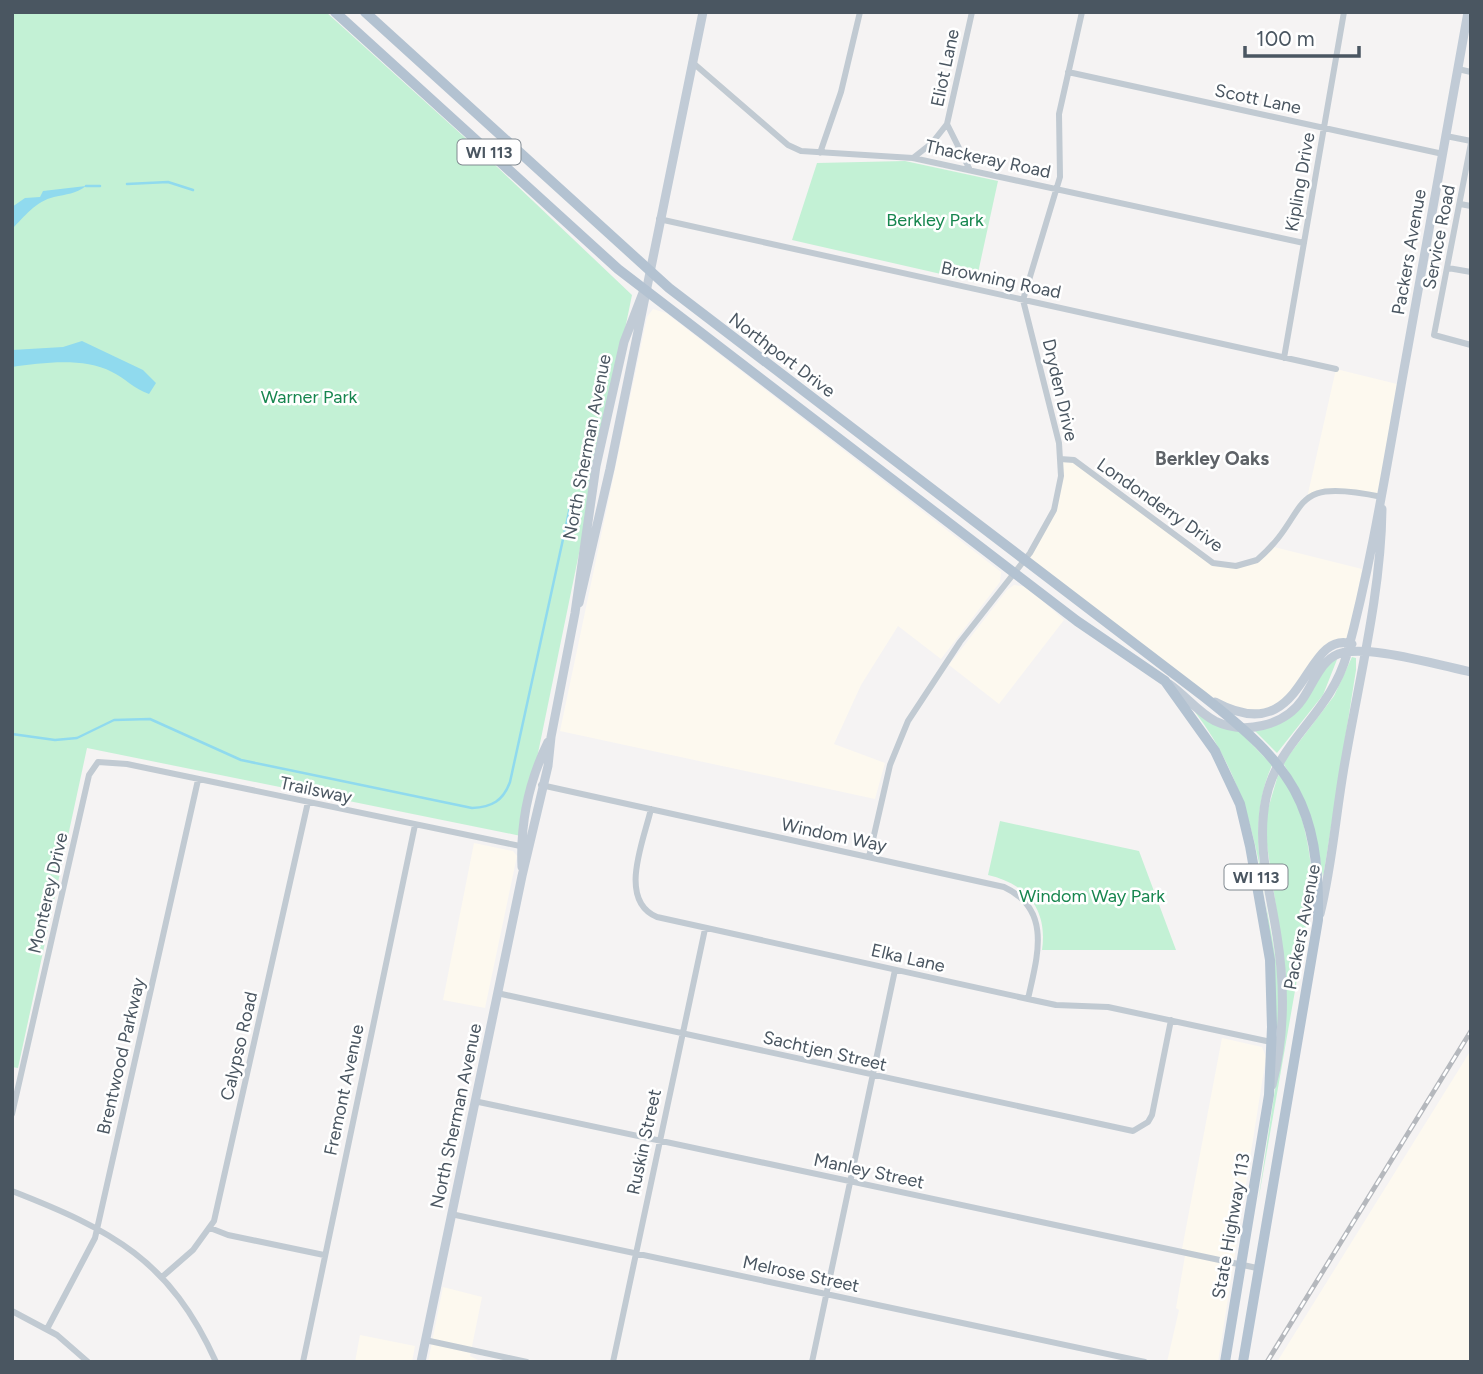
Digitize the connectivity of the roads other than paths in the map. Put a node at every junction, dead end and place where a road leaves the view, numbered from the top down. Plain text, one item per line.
1 (335, 12) edge
2 (365, 12) edge
3 (703, 12) edge
4 (860, 12) edge
5 (972, 12) edge
6 (1082, 12) edge
7 (1468, 12) edge
8 (1343, 13) edge
9 (692, 62) junction
10 (1458, 69) junction
11 (1068, 72) junction
12 (1471, 72) edge
13 (947, 124) junction
14 (1324, 128) junction
15 (1446, 136) junction
16 (1471, 142) edge
17 (820, 153) junction
18 (1443, 154) junction
19 (913, 158) junction
20 (969, 168) junction
21 (1058, 188) junction
22 (1460, 204) junction
23 (1471, 206) edge
24 (659, 219) junction
25 (1304, 243) junction
26 (1447, 268) junction
27 (648, 270) junction
28 (1471, 272) edge
29 (644, 290) junction
30 (1023, 300) junction
31 (1471, 345) edge
32 (1284, 358) junction
33 (1336, 369) dead end
34 (822, 425) junction
35 (856, 430) junction
36 (1060, 458) junction
37 (1382, 497) junction
38 (1025, 559) junction
39 (1014, 572) junction
40 (575, 613) junction
41 (1348, 647) junction
42 (1366, 652) junction
43 (1471, 672) edge
44 (1165, 681) junction
45 (1203, 696) junction
46 (1243, 727) junction
47 (551, 737) junction
48 (97, 762) joint
49 (1278, 763) junction
50 (198, 780) junction
51 (532, 783) junction
52 (544, 785) junction
53 (308, 802) junction
54 (651, 809) junction
55 (415, 825) junction
56 (525, 847) junction
57 (869, 857) junction
58 (1318, 920) junction
59 (705, 929) junction
60 (894, 970) junction
61 (497, 993) junction
62 (1028, 999) junction
63 (1171, 1020) junction
64 (681, 1034) junction
65 (1271, 1042) junction
66 (871, 1076) junction
67 (1269, 1095) junction
68 (474, 1101) junction
69 (12, 1114) edge
70 (659, 1140) junction
71 (849, 1181) junction
72 (12, 1191) edge
73 (451, 1214) junction
74 (210, 1228) junction
75 (97, 1229) junction
76 (635, 1253) junction
77 (324, 1255) junction
78 (1240, 1264) junction
79 (1257, 1268) junction
80 (162, 1276) junction
81 (826, 1294) junction
82 (12, 1311) edge
83 (47, 1329) junction
84 (425, 1340) junction
85 (1116, 1359) edge
86 (88, 1362) edge
87 (216, 1362) edge
88 (303, 1362) edge
89 (421, 1362) edge
90 (527, 1362) edge
91 (613, 1362) edge
92 (812, 1362) edge
93 (1145, 1362) edge
94 (1225, 1362) edge
95 (1243, 1362) edge

1 - 29 main road, Northport Drive / WI 113
2 - 27 main road, Northport Drive / WI 113
3 - 9 street, North Sherman Avenue
4 - 17 street
5 - 13 street, Eliot Lane
6 - 11 street
7 - 10 street, Packers Avenue
8 - 14 street, Kipling Drive
9 - 17 street, Thackeray Road
9 - 24 street, North Sherman Avenue
10 - 12 street
10 - 15 street, Packers Avenue
11 - 14 street, Scott Lane
11 - 21 street
13 - 19 street, Eliot Lane
13 - 20 street
14 - 18 street, Scott Lane
14 - 25 street, Kipling Drive
15 - 16 street
15 - 18 street, Packers Avenue
16 - 22 street, Service Road
17 - 19 street, Thackeray Road
18 - 37 street, Packers Avenue
19 - 20 street, Thackeray Road
20 - 21 street, Thackeray Road
21 - 25 street, Thackeray Road
21 - 30 street
22 - 23 street
22 - 26 street, Service Road
24 - 27 street, North Sherman Avenue
24 - 30 street, Browning Road
25 - 32 street, Kipling Drive
26 - 28 street
26 - 31 street, Service Road
27 - 29 street, North Sherman Avenue
27 - 35 main road, Northport Drive / WI 113
29 - 34 main road, Northport Drive / WI 113
29 - 40 street, North Sherman Avenue
29 - 40 street, North Sherman Avenue
30 - 32 street, Browning Road
30 - 36 street, Dryden Drive
32 - 33 street, Browning Road
34 - 35 main road
34 - 39 main road, Northport Drive / WI 113
35 - 38 main road, Northport Drive / WI 113
36 - 37 street, Londonderry Drive
36 - 38 street, Dryden Drive
37 - 41 street, Packers Avenue
37 - 42 street, Packers Avenue
38 - 39 street, Dryden Drive
38 - 45 main road, Northport Drive / WI 113
39 - 44 main road, Northport Drive / WI 113
39 - 57 street, Dryden Drive
40 - 47 street, North Sherman Avenue
41 - 42 street
41 - 45 street
41 - 46 street
41 - 49 street, Packers Avenue
42 - 43 street
42 - 58 street, Packers Avenue
44 - 46 street
44 - 65 main road, WI 113
45 - 46 main road, WI 113
46 - 49 main road, WI 113
47 - 51 street, North Sherman Avenue
47 - 52 street, North Sherman Avenue
48 - 50 street, Trailsway
48 - 69 street, Monterey Drive
49 - 58 main road, WI 113
49 - 67 street, Packers Avenue
50 - 53 street, Trailsway
50 - 75 street, Brentwood Parkway
51 - 52 street, Windom Way
51 - 56 street, North Sherman Avenue
52 - 54 street, Windom Way
52 - 56 street, North Sherman Avenue
53 - 55 street, Trailsway
53 - 74 street, Calypso Road
54 - 57 street, Windom Way
54 - 59 street, Elka Lane
55 - 56 street, Trailsway
55 - 77 street, Fremont Avenue
56 - 61 street, North Sherman Avenue
57 - 62 street, Windom Way
58 - 79 main road, Packers Avenue / WI 113
59 - 60 street, Elka Lane
59 - 64 street, Ruskin Street
60 - 62 street, Elka Lane
60 - 66 street
61 - 64 street, Sachtjen Street
61 - 68 street, North Sherman Avenue
62 - 63 street, Elka Lane
63 - 65 street, Elka Lane
63 - 66 street, Sachtjen Street
64 - 66 street, Sachtjen Street
64 - 70 street, Ruskin Street
65 - 67 main road, WI 113
66 - 71 street
67 - 78 main road, State Highway 113 / WI 113
68 - 70 street, Manley Street
68 - 73 street, North Sherman Avenue
70 - 71 street, Manley Street
70 - 76 street, Ruskin Street
71 - 78 street, Manley Street
71 - 81 street
72 - 75 street
73 - 76 street, Melrose Street
73 - 84 street, North Sherman Avenue
74 - 77 street
74 - 80 street, Calypso Road
75 - 80 street
75 - 83 street, Brentwood Parkway
76 - 81 street, Melrose Street
76 - 91 street, Ruskin Street
77 - 88 street, Fremont Avenue
78 - 79 street, Manley Street
78 - 94 main road, State Highway 113 / WI 113
79 - 95 main road, Packers Avenue / WI 113
80 - 87 street
81 - 85 street, Melrose Street
81 - 92 street
82 - 83 street
83 - 86 street
84 - 89 street, North Sherman Avenue
84 - 90 street
85 - 93 street, Melrose Street

